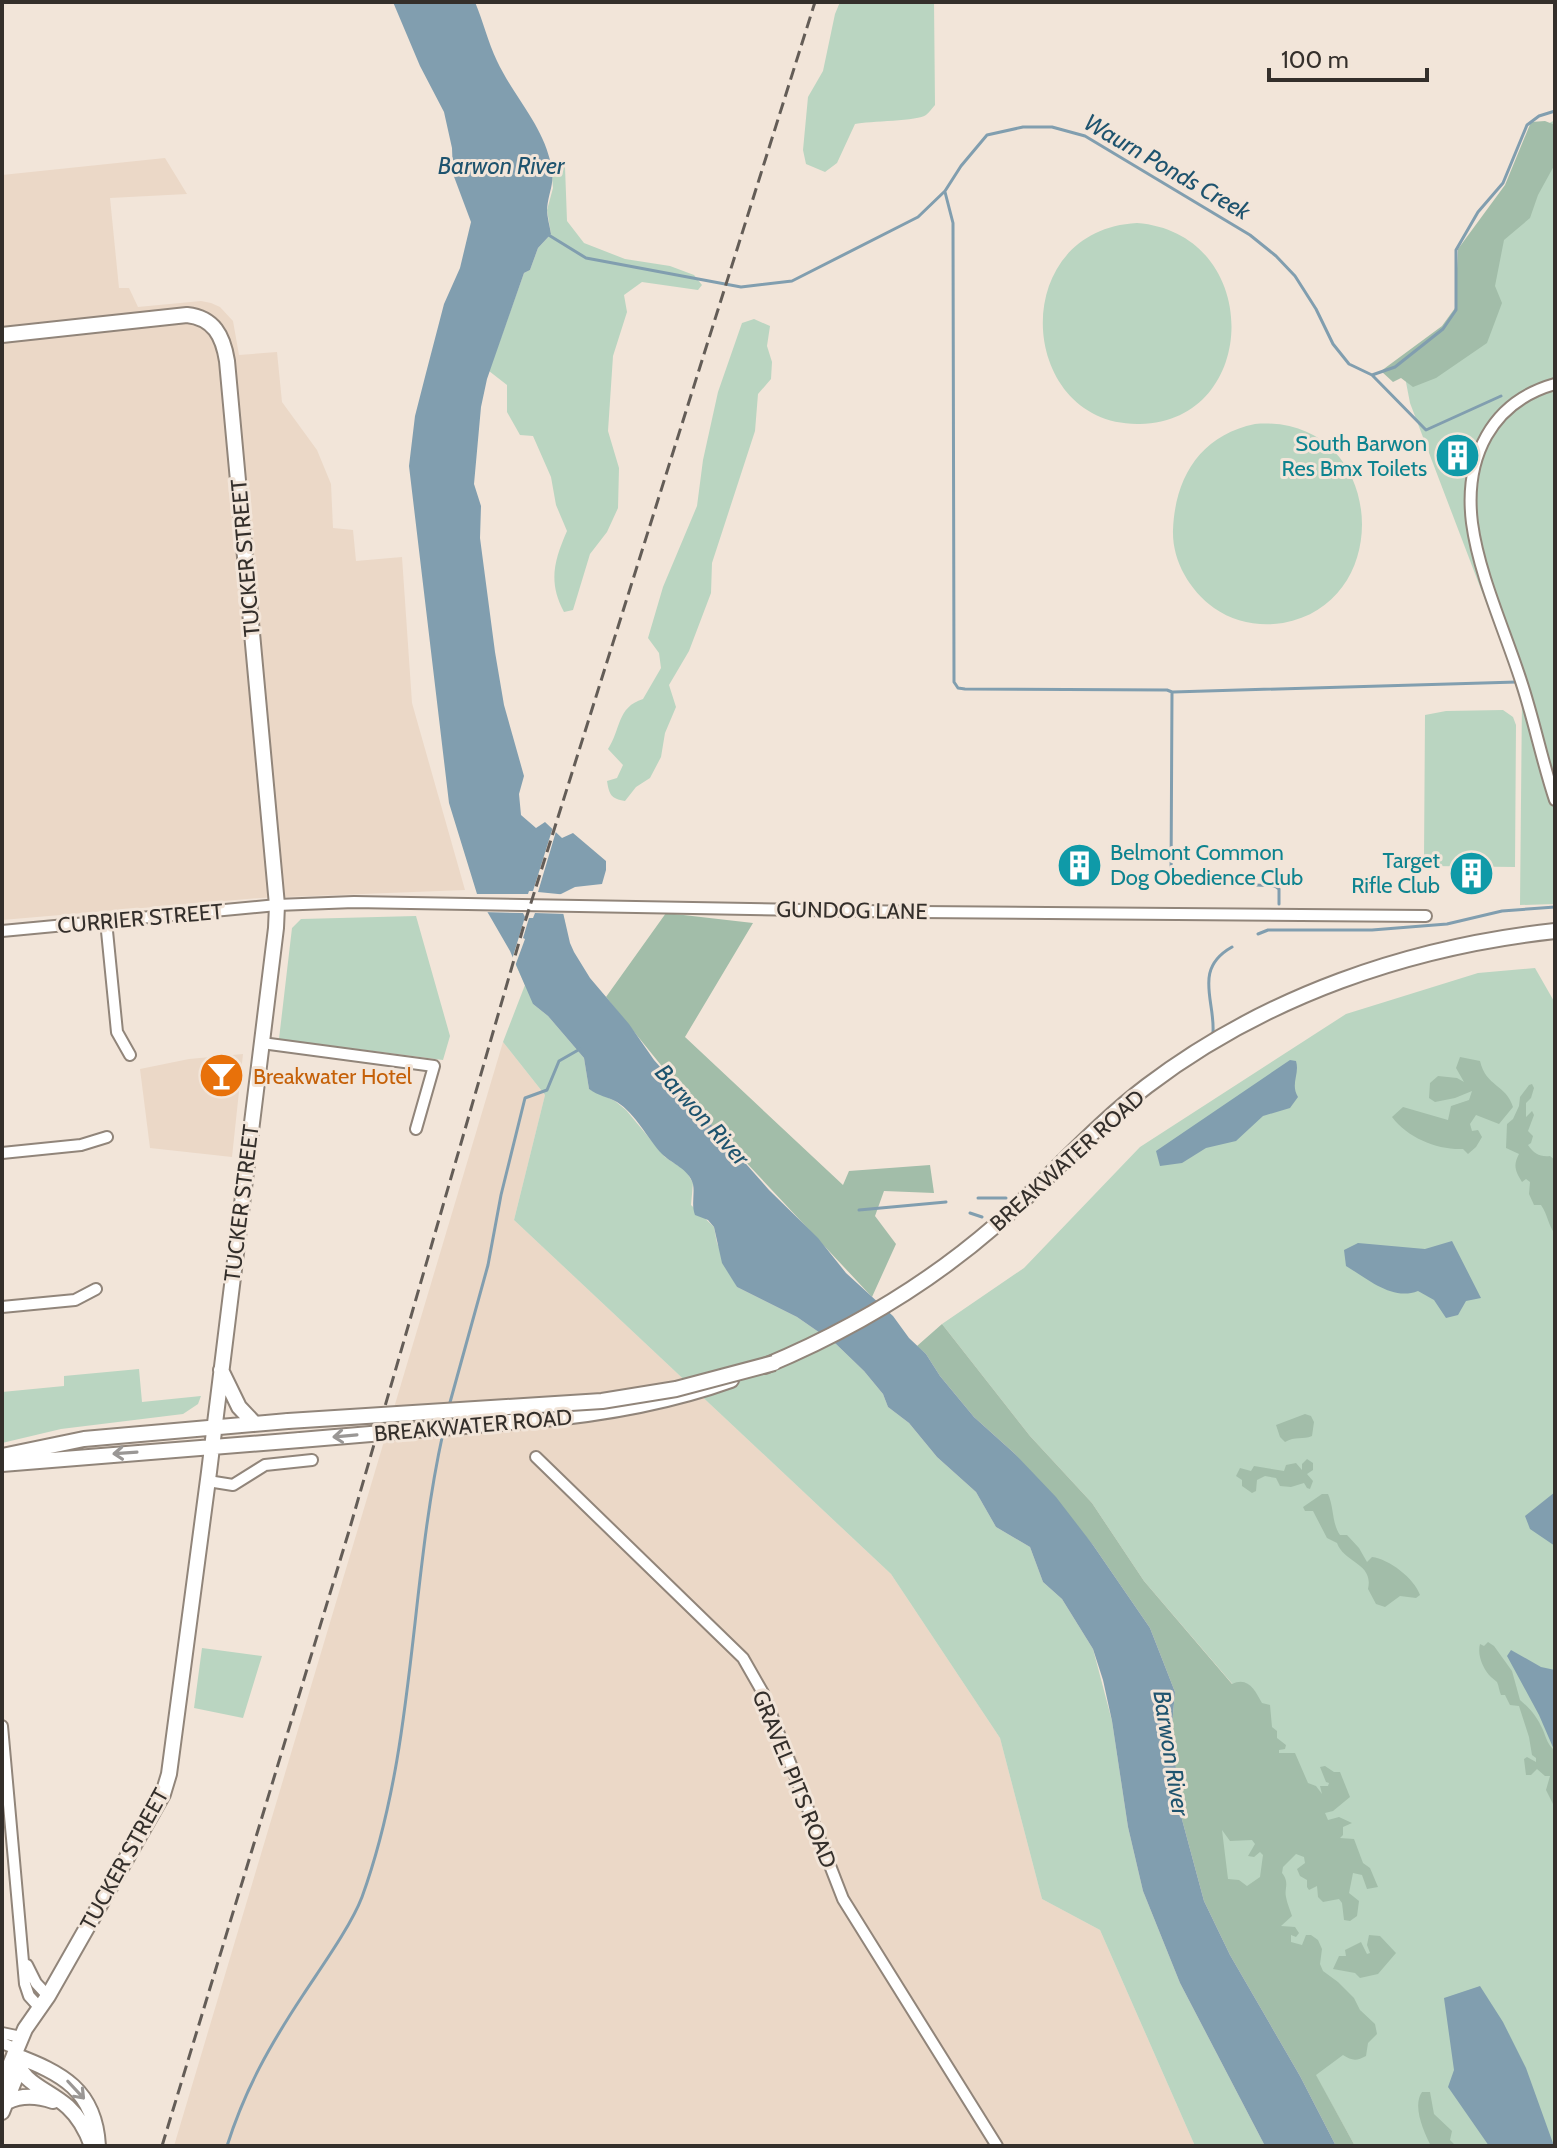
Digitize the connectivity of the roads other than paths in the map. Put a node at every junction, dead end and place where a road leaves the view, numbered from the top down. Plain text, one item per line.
1 (2, 335) edge
2 (1555, 384) edge
3 (1555, 800) edge
4 (277, 905) junction
5 (1426, 916) dead end
6 (106, 921) junction
7 (2, 931) edge
8 (1555, 931) edge
9 (262, 1043) junction
10 (130, 1055) dead end
11 (416, 1129) dead end
12 (107, 1137) dead end
13 (2, 1153) edge
14 (96, 1289) dead end
15 (2, 1307) edge
16 (774, 1363) junction
17 (221, 1370) junction
18 (255, 1424) junction
19 (214, 1428) junction
20 (212, 1447) junction
21 (2, 1456) edge
22 (536, 1457) dead end
23 (312, 1460) dead end
24 (2, 1464) edge
25 (208, 1481) junction
26 (2, 1726) edge
27 (44, 2003) junction
28 (2, 2033) edge
29 (2, 2043) edge
30 (20, 2053) junction
31 (2, 2084) edge
32 (4, 2107) edge
33 (71, 2110) junction
34 (92, 2146) edge
35 (98, 2146) edge
36 (997, 2146) edge

1 - 4 main road, TUCKER STREET
2 - 3 street
4 - 5 street, GUNDOG LANE
4 - 6 street, CURRIER STREET
4 - 9 main road, TUCKER STREET
6 - 7 street, CURRIER STREET
6 - 10 street
8 - 16 main road, BREAKWATER ROAD
9 - 11 street
9 - 17 main road, TUCKER STREET
12 - 13 street
14 - 15 street
16 - 18 main road, BREAKWATER ROAD, bridge
16 -> 20 main road, BREAKWATER ROAD, bridge
17 - 18 main road
17 - 19 main road, TUCKER STREET
18 - 19 main road, BREAKWATER ROAD
19 - 20 main road, TUCKER STREET
19 - 21 main road, BREAKWATER ROAD
20 -> 24 main road, BREAKWATER ROAD
20 - 25 main road, TUCKER STREET
22 - 36 street, GRAVEL PITS ROAD
23 - 25 street
25 - 27 main road, TUCKER STREET
26 - 27 street
27 - 30 main road, TUCKER STREET
28 - 30 street
29 - 30 street
30 - 31 main road
30 - 32 main road, TUCKER STREET
30 - 33 main road
30 -> 35 main road
32 - 33 main road
33 - 34 main road

